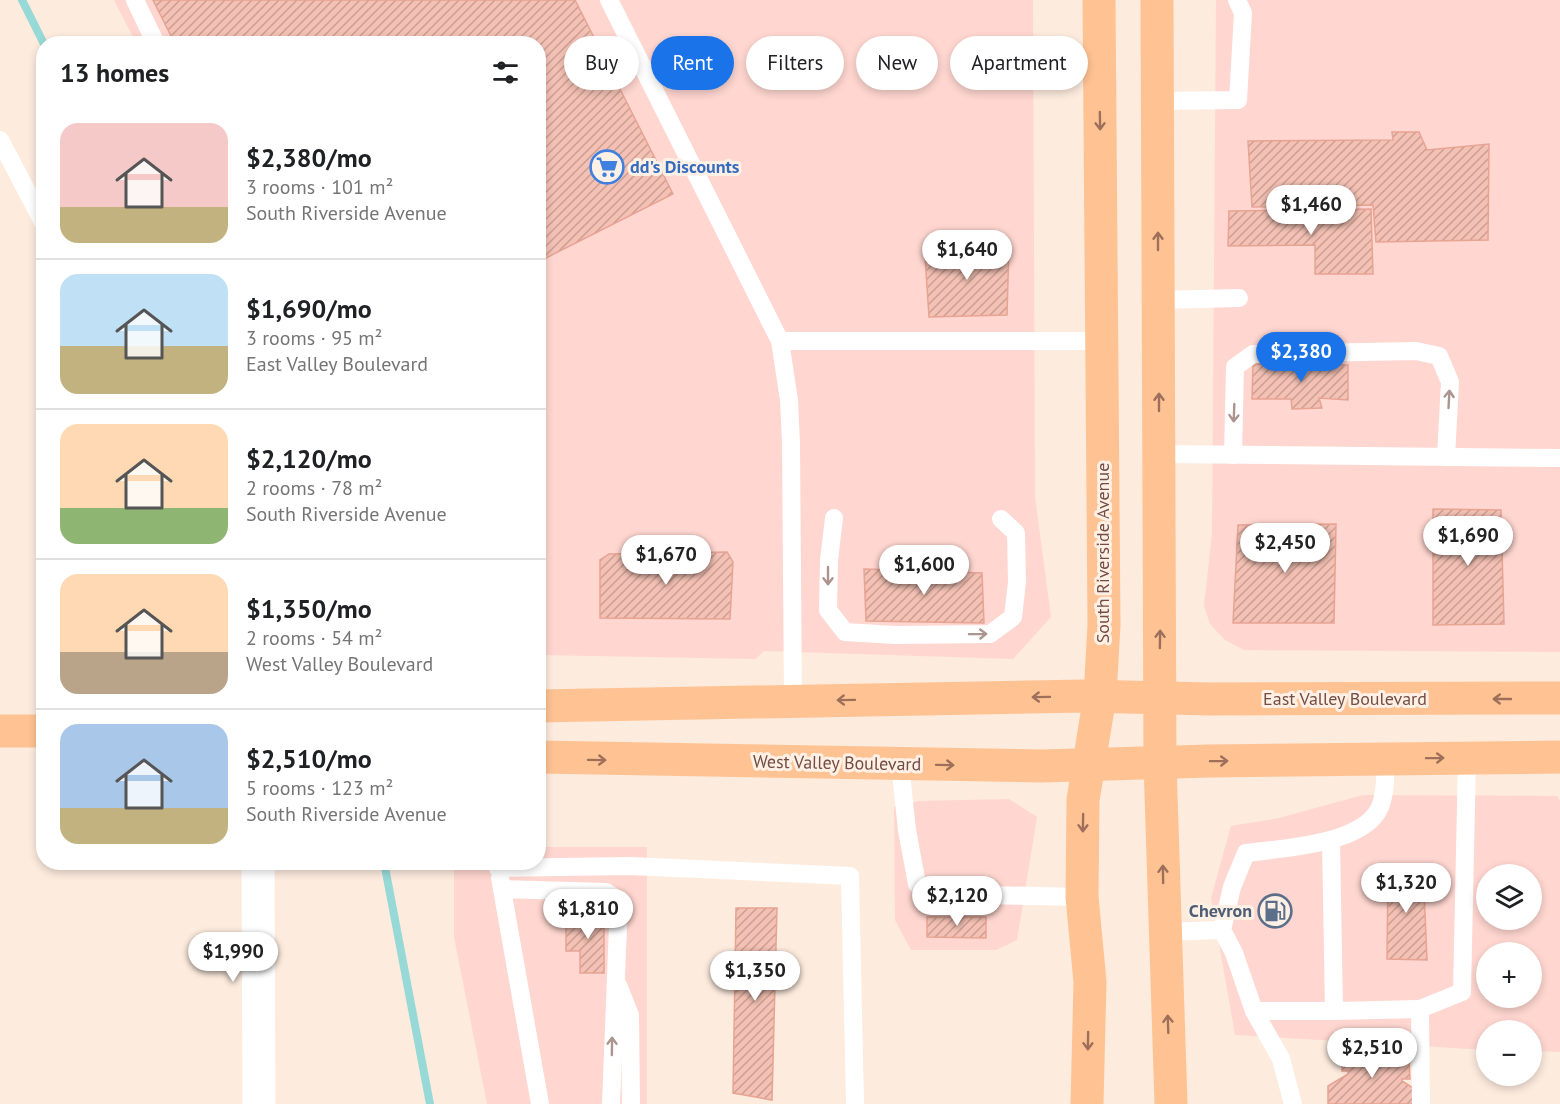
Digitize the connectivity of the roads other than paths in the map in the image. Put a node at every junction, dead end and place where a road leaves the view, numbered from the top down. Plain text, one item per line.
1 (135, 0) edge
2 (609, 0) edge
3 (1099, 0) edge
4 (1157, 0) edge
5 (1240, 7) edge
6 (152, 36) edge
7 (1157, 101) junction
8 (0, 140) edge
9 (36, 209) edge
10 (1239, 298) dead end
11 (1159, 300) junction
12 (780, 341) junction
13 (1103, 341) junction
14 (1160, 454) junction
15 (1233, 455) junction
16 (1446, 457) junction
17 (1560, 458) edge
18 (834, 518) dead end
19 (1001, 519) dead end
20 (1130, 697) junction
21 (1560, 698) edge
22 (793, 701) junction
23 (546, 706) edge
24 (0, 731) edge
25 (36, 731) edge
26 (546, 757) edge
27 (1560, 757) edge
28 (1467, 758) junction
29 (1386, 759) junction
30 (1148, 763) junction
31 (900, 764) junction
32 (1088, 765) junction
33 (1331, 840) junction
34 (546, 865) edge
35 (258, 870) edge
36 (499, 870) edge
37 (501, 889) junction
38 (1082, 897) junction
39 (1222, 930) junction
40 (1164, 932) junction
41 (618, 984) junction
42 (1420, 1009) junction
43 (1254, 1011) junction
44 (1334, 1011) junction
45 (259, 1104) edge
46 (540, 1104) edge
47 (611, 1104) edge
48 (631, 1104) edge
49 (855, 1104) edge
50 (1087, 1104) edge
51 (1171, 1104) edge
52 (1293, 1104) edge
53 (1420, 1104) edge

1 - 6 lane
2 - 12 lane
3 -> 13 main road, South Riverside Avenue
4 - 7 main road, South Riverside Avenue
5 - 7 lane
11 -> 7 main road, South Riverside Avenue
8 - 9 lane
10 - 11 lane
14 -> 11 main road, South Riverside Avenue
12 - 13 lane
12 - 22 lane
13 - 20 main road, South Riverside Avenue
14 - 15 lane
20 -> 14 main road, South Riverside Avenue
15 - 16 lane
16 -> 15 lane
16 - 17 lane
18 -> 19 lane
21 -> 20 main road, East Valley Boulevard
20 -> 22 main road
20 - 30 main road, South Riverside Avenue
20 - 32 main road, South Riverside Avenue
22 - 23 main road
24 - 25 main road
26 -> 31 main road, West Valley Boulevard
27 - 28 main road
29 -> 28 main road
28 - 42 lane
30 -> 29 main road
29 - 33 lane
30 - 32 main road, West Valley Boulevard
40 -> 30 main road, South Riverside Avenue
31 -> 32 main road, West Valley Boulevard
31 - 38 lane
32 -> 38 main road, South Riverside Avenue
33 - 39 lane
33 - 44 lane
34 - 49 lane
35 - 45 street
36 - 37 lane
37 - 41 lane
37 - 46 lane
38 -> 50 main road, South Riverside Avenue
39 - 40 lane
39 - 43 lane
51 -> 40 main road, South Riverside Avenue
47 -> 41 lane
41 - 48 lane
42 - 44 lane
42 - 53 lane
43 - 44 lane
43 - 52 lane

